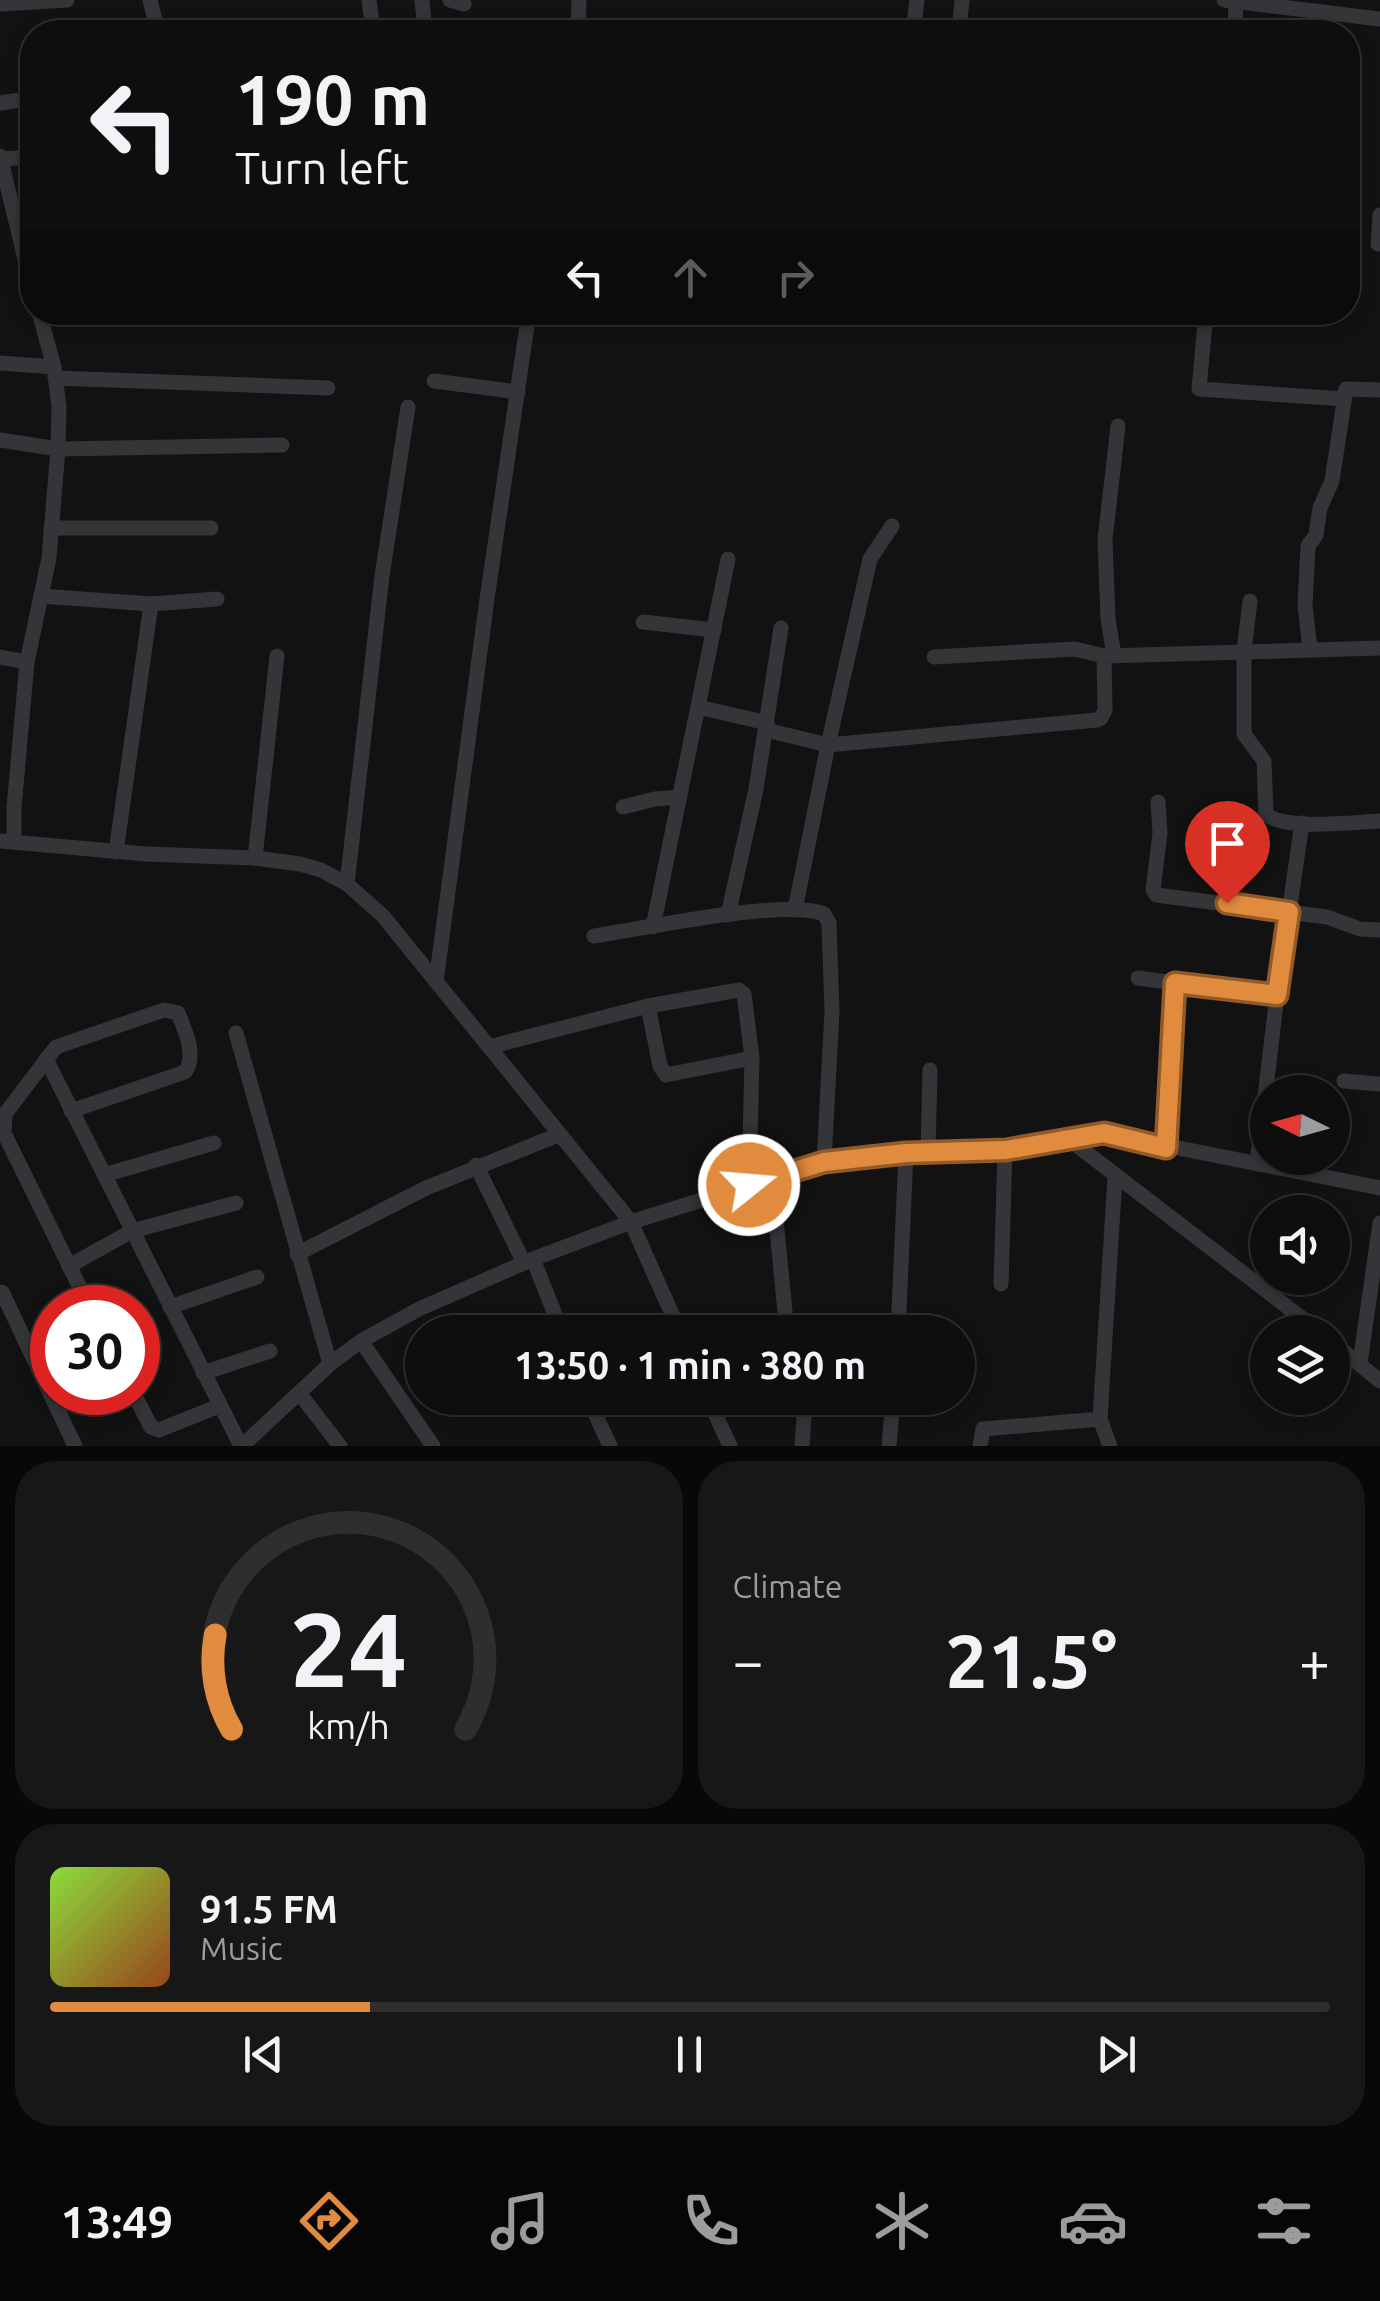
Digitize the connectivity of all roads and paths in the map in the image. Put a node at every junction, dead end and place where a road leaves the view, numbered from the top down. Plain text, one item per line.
1 (67, 0) edge
2 (1224, 0) edge
3 (1236, 1) edge
4 (0, 4) edge
5 (1380, 19) edge
6 (0, 158) edge
7 (1380, 215) edge
8 (20, 216) edge
9 (1378, 244) edge
10 (42, 325) edge
11 (527, 325) edge
12 (1205, 325) edge
13 (0, 363) edge
14 (54, 372) junction
15 (434, 381) dead end
16 (328, 388) dead end
17 (1380, 390) edge
18 (518, 392) junction
19 (1344, 399) junction
20 (408, 407) dead end
21 (1118, 426) dead end
22 (0, 440) edge
23 (282, 445) dead end
24 (58, 448) junction
25 (892, 526) dead end
26 (51, 528) junction
27 (211, 528) dead end
28 (728, 559) dead end
29 (41, 596) junction
30 (217, 599) dead end
31 (1250, 601) dead end
32 (151, 604) junction
33 (644, 622) dead end
34 (781, 628) dead end
35 (714, 630) junction
36 (1380, 648) edge
37 (1310, 649) junction
38 (1244, 652) junction
39 (277, 656) dead end
40 (1109, 656) junction
41 (0, 657) edge
42 (934, 657) dead end
43 (27, 662) junction
44 (698, 707) junction
45 (766, 727) junction
46 (828, 746) junction
47 (680, 797) junction
48 (1158, 802) dead end
49 (623, 808) dead end
50 (1380, 821) edge
51 (1302, 823) junction
52 (7, 842) edge
53 (116, 852) junction
54 (254, 858) junction
55 (346, 884) junction
56 (795, 910) junction
57 (1289, 912) junction
58 (728, 915) junction
59 (654, 927) junction
60 (1380, 930) edge
61 (594, 936) dead end
62 (1138, 978) dead end
63 (436, 982) junction
64 (1175, 983) junction
65 (1277, 995) junction
66 (648, 1006) junction
67 (236, 1033) dead end
68 (489, 1047) junction
69 (752, 1058) junction
70 (46, 1059) junction
71 (930, 1070) dead end
72 (1268, 1075) edge
73 (1350, 1081) edge
74 (1380, 1084) edge
75 (72, 1110) junction
76 (558, 1135) junction
77 (1070, 1140) junction
78 (214, 1143) dead end
79 (1166, 1148) junction
80 (1006, 1150) junction
81 (928, 1152) junction
82 (906, 1153) junction
83 (824, 1162) junction
84 (1250, 1163) edge
85 (476, 1165) junction
86 (104, 1175) junction
87 (1313, 1175) edge
88 (1115, 1177) junction
89 (772, 1179) junction
90 (749, 1185) junction
91 (1380, 1188) edge
92 (236, 1203) dead end
93 (631, 1222) junction
94 (1380, 1224) edge
95 (132, 1231) junction
96 (297, 1254) junction
97 (528, 1261) junction
98 (70, 1266) junction
99 (257, 1277) dead end
100 (1001, 1284) dead end
101 (79, 1285) edge
102 (2, 1292) edge
103 (170, 1307) junction
104 (554, 1315) edge
105 (672, 1315) edge
106 (785, 1315) edge
107 (899, 1315) edge
108 (1298, 1315) edge
109 (361, 1341) junction
110 (270, 1351) dead end
111 (1350, 1356) edge
112 (1360, 1363) junction
113 (330, 1364) junction
114 (204, 1372) junction
115 (1380, 1381) edge
116 (300, 1394) junction
117 (219, 1406) junction
118 (145, 1415) edge
119 (596, 1415) edge
120 (716, 1415) edge
121 (803, 1415) edge
122 (892, 1415) edge
123 (1100, 1419) junction
124 (75, 1446) edge
125 (241, 1446) edge
126 (340, 1446) edge
127 (432, 1446) edge
128 (610, 1446) edge
129 (730, 1446) edge
130 (802, 1446) edge
131 (889, 1446) edge
132 (980, 1446) edge
133 (1110, 1446) edge

1 - 4 street
2 - 3 street
3 - 5 street
6 - 8 street
7 - 9 street
10 - 14 street
11 - 18 street
12 - 19 street
13 - 14 street
14 - 16 street
14 - 24 street
15 - 18 street
17 - 19 street
18 - 63 street
19 - 37 street
20 - 55 street
21 - 40 street
22 - 24 street
23 - 24 street
24 - 26 street
25 - 46 street
26 - 27 street
26 - 29 street
28 - 35 street
29 - 32 street
29 - 43 street
30 - 32 street
31 - 38 street
32 - 53 street
33 - 35 street
34 - 45 street
35 - 44 street
36 - 37 street
37 - 38 street
38 - 40 street
38 - 51 street
39 - 54 street
40 - 42 street
40 - 46 street
41 - 43 street
43 - 52 street
44 - 45 street
44 - 47 street
45 - 46 street
45 - 58 street
46 - 56 street
47 - 49 street
47 - 59 street
48 - 57 street
50 - 51 street
51 - 57 street
52 - 53 street
53 - 54 street
54 - 55 street
55 - 63 street
56 - 58 street
56 - 83 street
57 - 60 street
57 - 65 street
58 - 59 street
59 - 61 street
62 - 64 street
63 - 68 street
64 - 65 street
64 - 79 street
65 - 72 street
66 - 68 street
66 - 69 street
66 - 69 street
67 - 96 street
68 - 76 street
69 - 90 street
70 - 75 street
70 - 75 street
70 - 98 street
71 - 81 street
73 - 74 street
75 - 86 street
76 - 85 street
76 - 93 street
77 - 79 street
77 - 80 street
77 - 88 street
78 - 86 street
79 - 84 street
80 - 81 street
80 - 100 street
81 - 82 street
82 - 83 street
82 - 107 street
83 - 89 street
85 - 96 street
85 - 97 street
86 - 95 street
87 - 91 street
88 - 108 street
88 - 123 street
89 - 90 street
89 - 106 street
90 - 93 street
92 - 95 street
93 - 97 street
93 - 105 street
94 - 112 street
95 - 98 street
95 - 103 street
96 - 113 street
97 - 104 street
97 - 109 street
98 - 101 street
99 - 103 street
102 - 124 street
103 - 114 street
109 - 113 street
109 - 127 street
110 - 114 street
111 - 112 street
112 - 115 street
113 - 116 street
114 - 117 street
116 - 125 street
116 - 126 street
117 - 118 street
117 - 125 street
119 - 128 street
120 - 129 street
121 - 130 street
122 - 131 street
123 - 132 street
123 - 133 street

